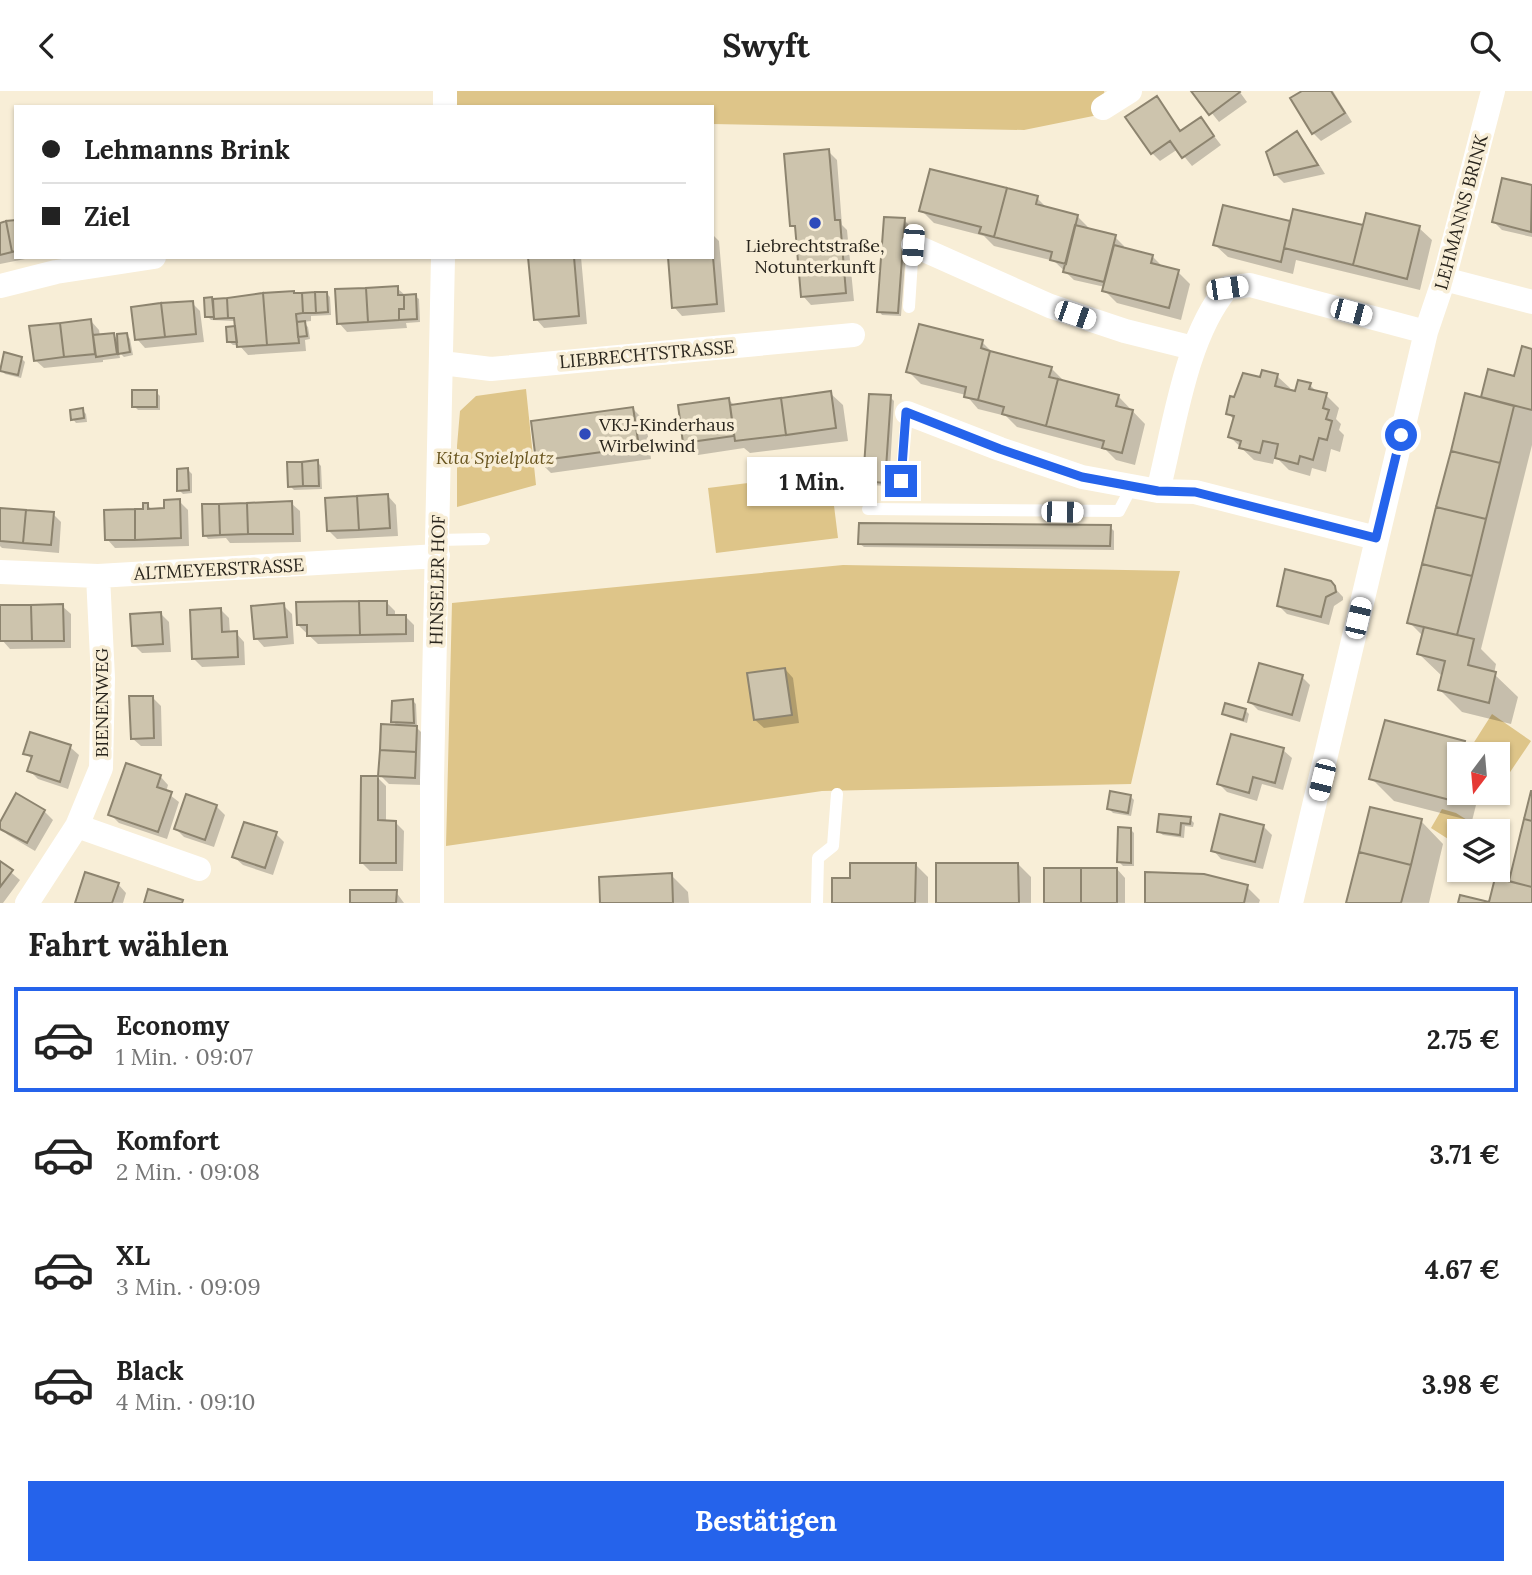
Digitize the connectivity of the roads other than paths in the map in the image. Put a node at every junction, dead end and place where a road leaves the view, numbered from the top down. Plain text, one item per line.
1 (1130, 91) edge
2 (1493, 91) edge
3 (1104, 108) dead end
4 (913, 245) joint
5 (141, 259) edge
6 (443, 259) edge
7 (1444, 279) junction
8 (0, 286) edge
9 (1532, 302) edge
10 (909, 307) dead end
11 (1426, 332) junction
12 (853, 335) dead end
13 (1193, 348) junction
14 (442, 363) junction
15 (906, 412) joint
16 (901, 481) dead end
17 (1132, 486) junction
18 (1158, 491) junction
19 (868, 509) dead end
20 (1376, 538) junction
21 (484, 539) dead end
22 (438, 548) junction
23 (0, 572) edge
24 (98, 576) junction
25 (837, 794) dead end
26 (77, 825) junction
27 (199, 869) dead end
28 (27, 903) edge
29 (432, 903) edge
30 (817, 903) edge
31 (1290, 903) edge

1 - 3 street
2 - 7 street, LEHMANNS BRINK
4 - 10 lane
4 - 13 street
5 - 8 street
6 - 14 street, HINSELER HOF
7 - 9 street
7 - 11 street, LEHMANNS BRINK
11 - 13 street
11 - 20 street, LEHMANNS BRINK
12 - 14 street, LIEBRECHTSTRASSE
13 - 18 street
14 - 22 street, HINSELER HOF
15 - 16 lane
15 - 17 street
17 - 18 street
17 - 19 lane
18 - 20 street
20 - 31 street, LEHMANNS BRINK
21 - 22 lane
22 - 24 street, ALTMEYERSTRASSE
22 - 29 street, HINSELER HOF
23 - 24 street, ALTMEYERSTRASSE
24 - 26 street, BIENENWEG
25 - 30 lane
26 - 27 street
26 - 28 street, BIENENWEG

